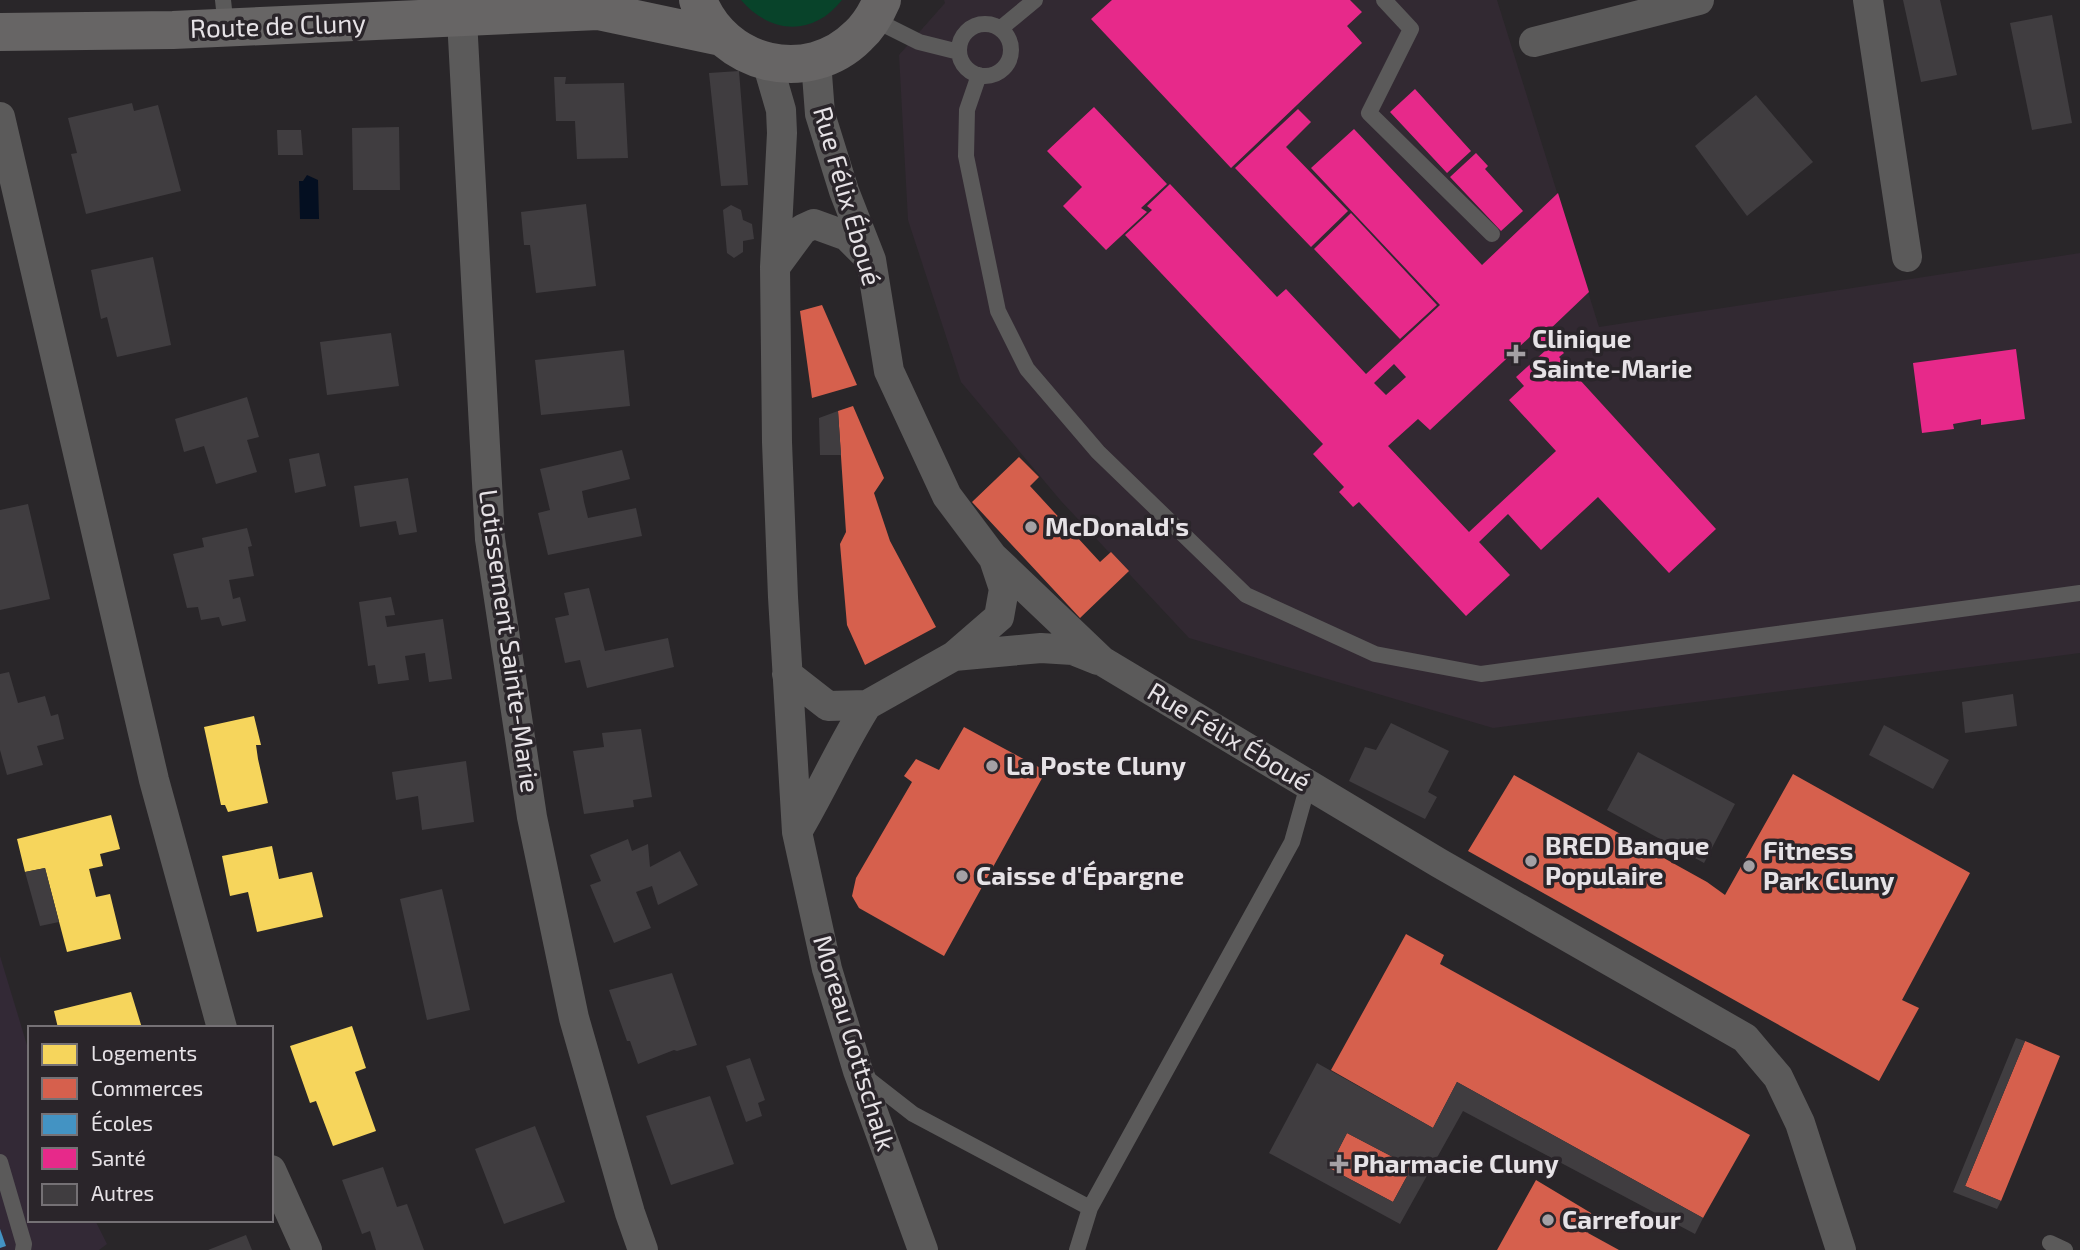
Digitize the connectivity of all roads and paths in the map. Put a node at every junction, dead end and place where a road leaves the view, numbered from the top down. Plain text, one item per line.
1 (698, 0) edge
2 (1035, 0) edge
3 (1384, 0) edge
4 (1699, 0) edge
5 (1868, 0) edge
6 (607, 5) edge
7 (877, 9) edge
8 (224, 14) edge
9 (462, 19) junction
10 (1000, 29) junction
11 (0, 32) edge
12 (967, 32) junction
13 (721, 37) junction
14 (919, 43) junction
15 (1534, 43) dead end
16 (959, 52) junction
17 (816, 61) junction
18 (767, 62) junction
19 (979, 75) junction
20 (0, 117) edge
21 (1492, 234) dead end
22 (1907, 257) dead end
23 (871, 260) junction
24 (775, 267) junction
25 (992, 555) junction
26 (2080, 593) edge
27 (954, 656) junction
28 (1102, 661) junction
29 (787, 674) junction
30 (867, 705) junction
31 (1308, 785) junction
32 (797, 832) junction
33 (221, 1026) edge
34 (858, 1071) junction
35 (0, 1162) edge
36 (273, 1175) edge
37 (1090, 1208) junction
38 (23, 1250) edge
39 (306, 1250) edge
40 (643, 1250) edge
41 (923, 1250) edge
42 (1077, 1250) edge
43 (1841, 1250) edge

1 - 13 main road
2 - 10 lane
3 - 21 lane
4 - 15 street
5 - 22 street
6 - 9 main road, Route de Cluny
6 - 13 main road, Route de Cluny
7 - 14 lane
7 - 17 main road
8 - 9 main road, Route de Cluny
8 - 11 main road, Route de Cluny
9 - 40 street, Lotissement Sainte-Marie
10 - 12 lane
10 - 19 lane
12 - 14 lane
12 - 16 lane
13 - 18 main road
14 - 16 lane
16 - 19 lane
17 - 18 main road
17 - 23 street, Rue Félix Éboué
18 - 24 street, Moreau Gottschalk
19 - 26 lane
20 - 33 street
23 - 24 street
23 - 25 street, Rue Félix Éboué
24 - 29 street, Moreau Gottschalk
25 - 27 street
25 - 28 street, Rue Félix Éboué
27 - 28 street
27 - 30 street
28 - 31 street, Rue Félix Éboué
29 - 30 street
29 - 32 street, Moreau Gottschalk
30 - 32 street
31 - 37 lane
31 - 43 street, Rue Félix Éboué
32 - 34 street, Moreau Gottschalk
34 - 37 lane
34 - 41 street, Moreau Gottschalk
35 - 38 lane
36 - 39 street
37 - 42 lane

